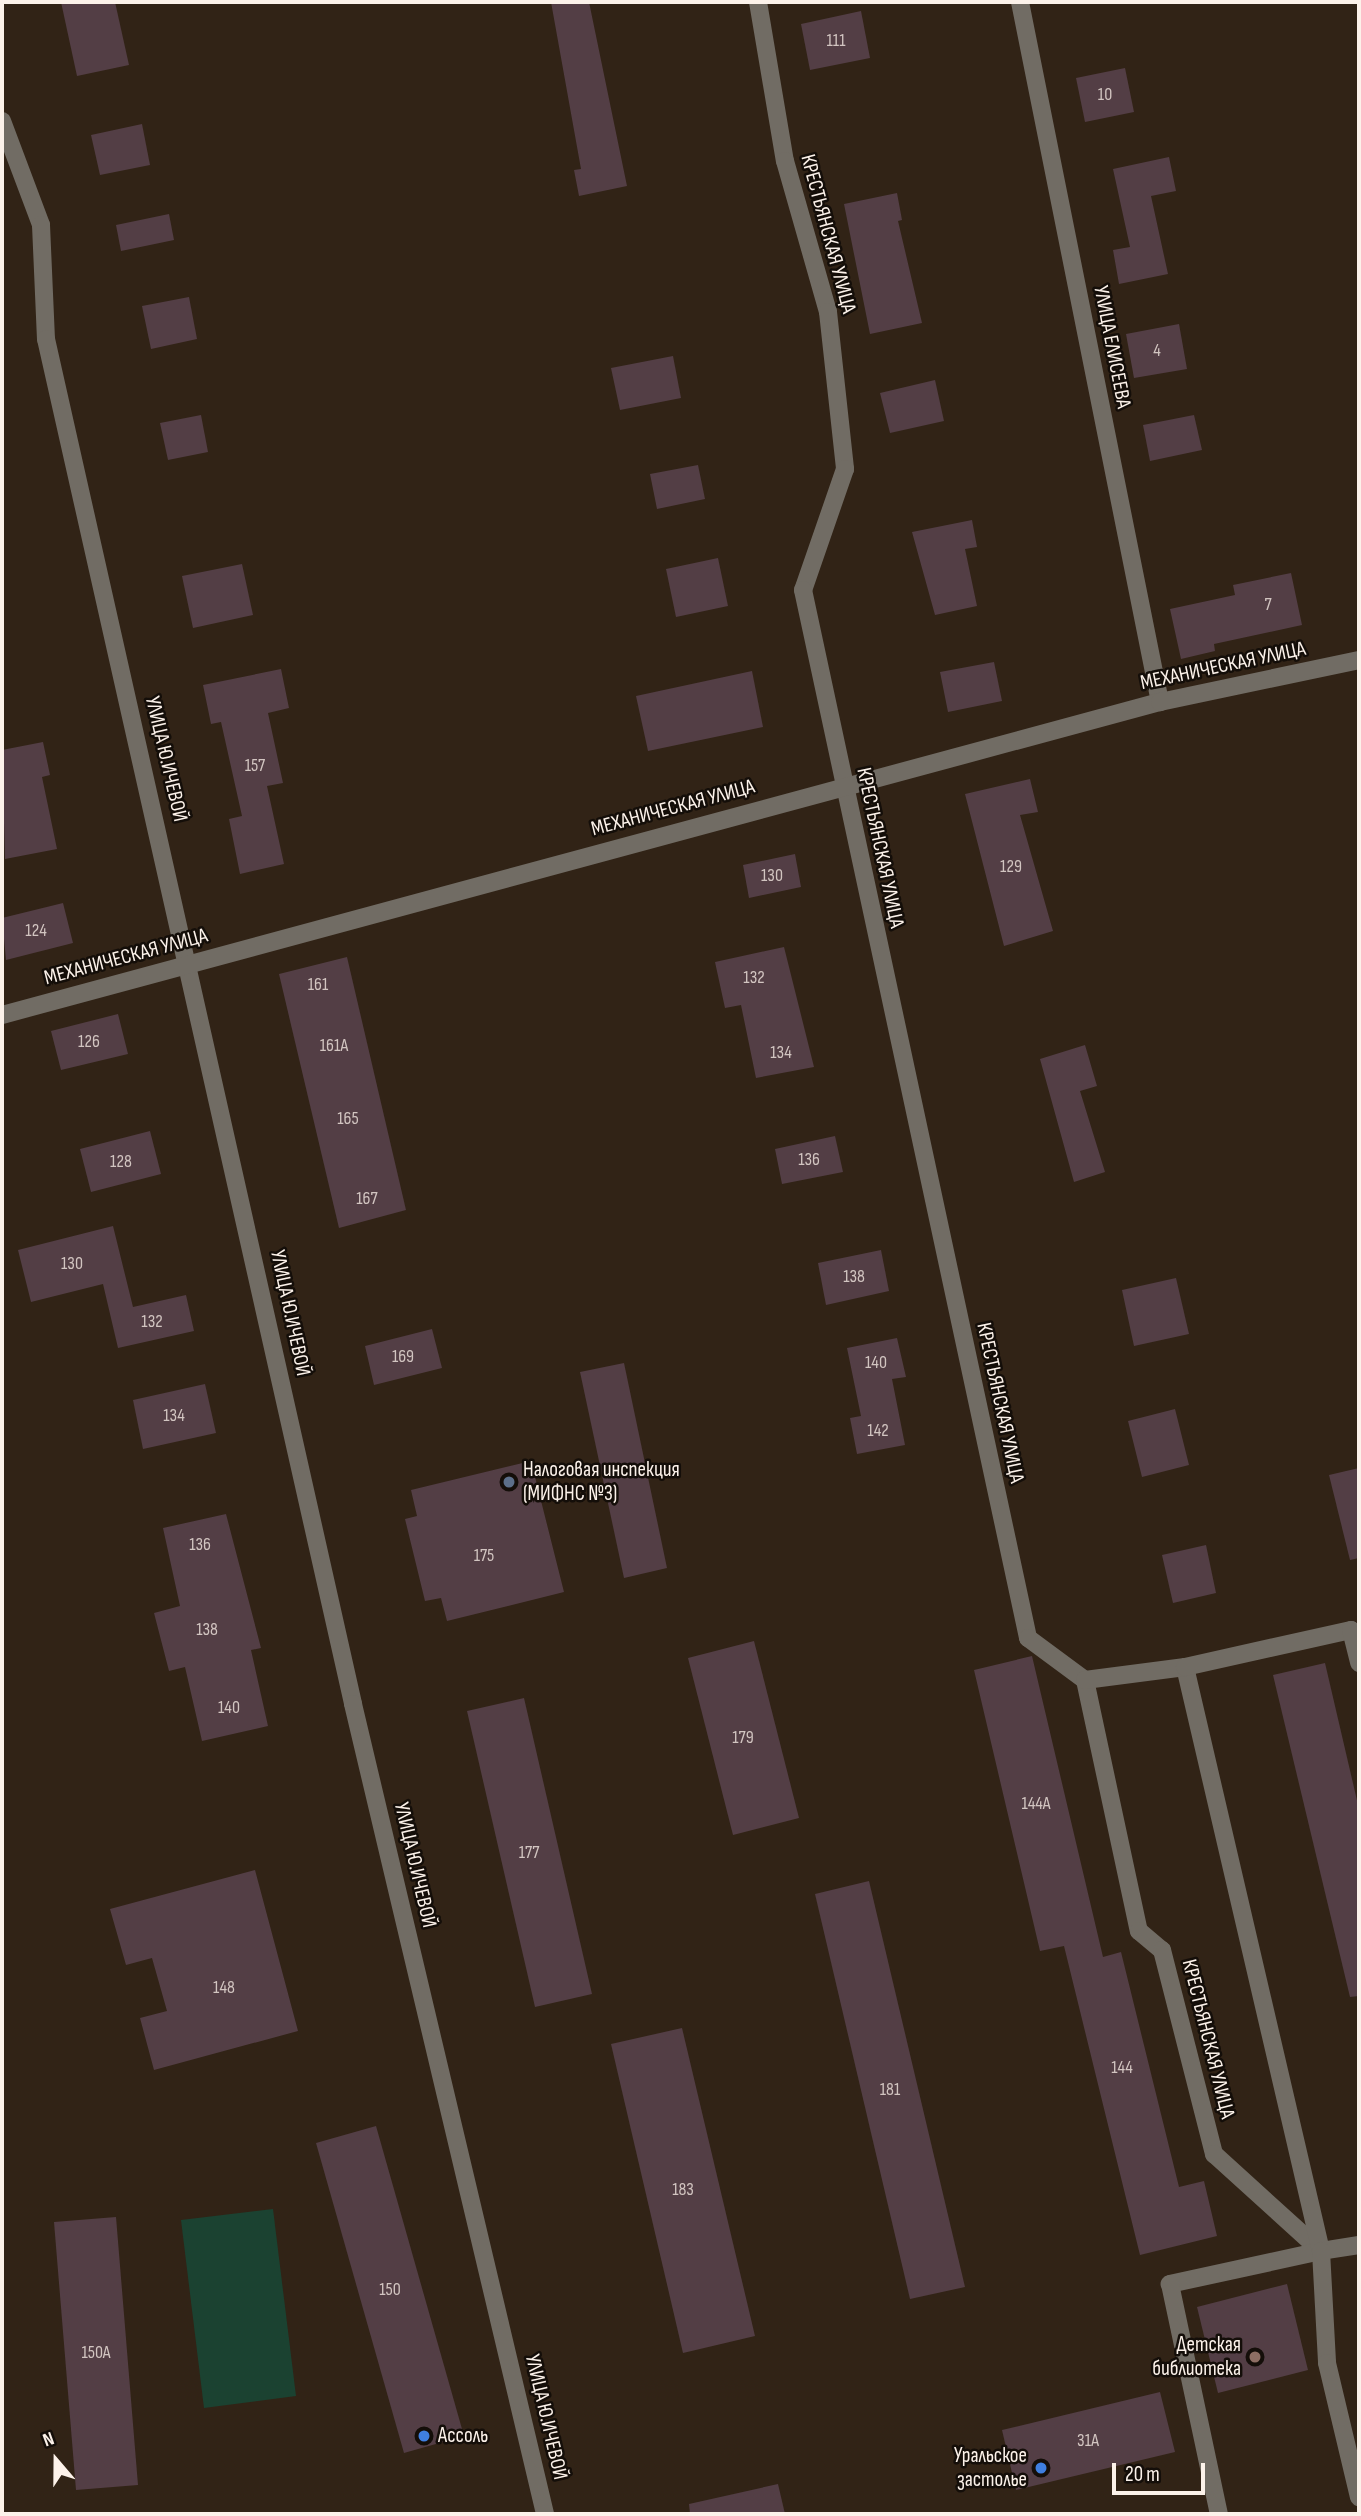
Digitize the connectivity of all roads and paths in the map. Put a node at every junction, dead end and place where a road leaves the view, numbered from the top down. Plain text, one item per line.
1 (758, 2) edge
2 (1020, 2) edge
3 (2, 121) edge
4 (1359, 660) edge
5 (1160, 702) junction
6 (843, 786) junction
7 (190, 962) junction
8 (2, 1015) edge
9 (1359, 1663) edge
10 (1185, 1667) junction
11 (1085, 1680) junction
12 (1359, 2245) edge
13 (1321, 2250) junction
14 (1359, 2497) edge
15 (545, 2514) edge
16 (1219, 2514) edge

1 - 6 street, КРЕСТЬЯНСКАЯ УЛИЦА
2 - 5 street, УЛИЦА ЕЛИСЕЕВА
3 - 7 street, УЛИЦА Ю.ИЧЕВОЙ
4 - 5 street, МЕХАНИЧЕСКАЯ УЛИЦА
5 - 6 street, МЕХАНИЧЕСКАЯ УЛИЦА
6 - 7 street, МЕХАНИЧЕСКАЯ УЛИЦА
6 - 11 street, КРЕСТЬЯНСКАЯ УЛИЦА
7 - 8 street, МЕХАНИЧЕСКАЯ УЛИЦА
7 - 15 street, УЛИЦА Ю.ИЧЕВОЙ
9 - 10 street
10 - 11 street
10 - 13 street
11 - 13 street, КРЕСТЬЯНСКАЯ УЛИЦА
12 - 13 street
13 - 14 street
13 - 16 street

